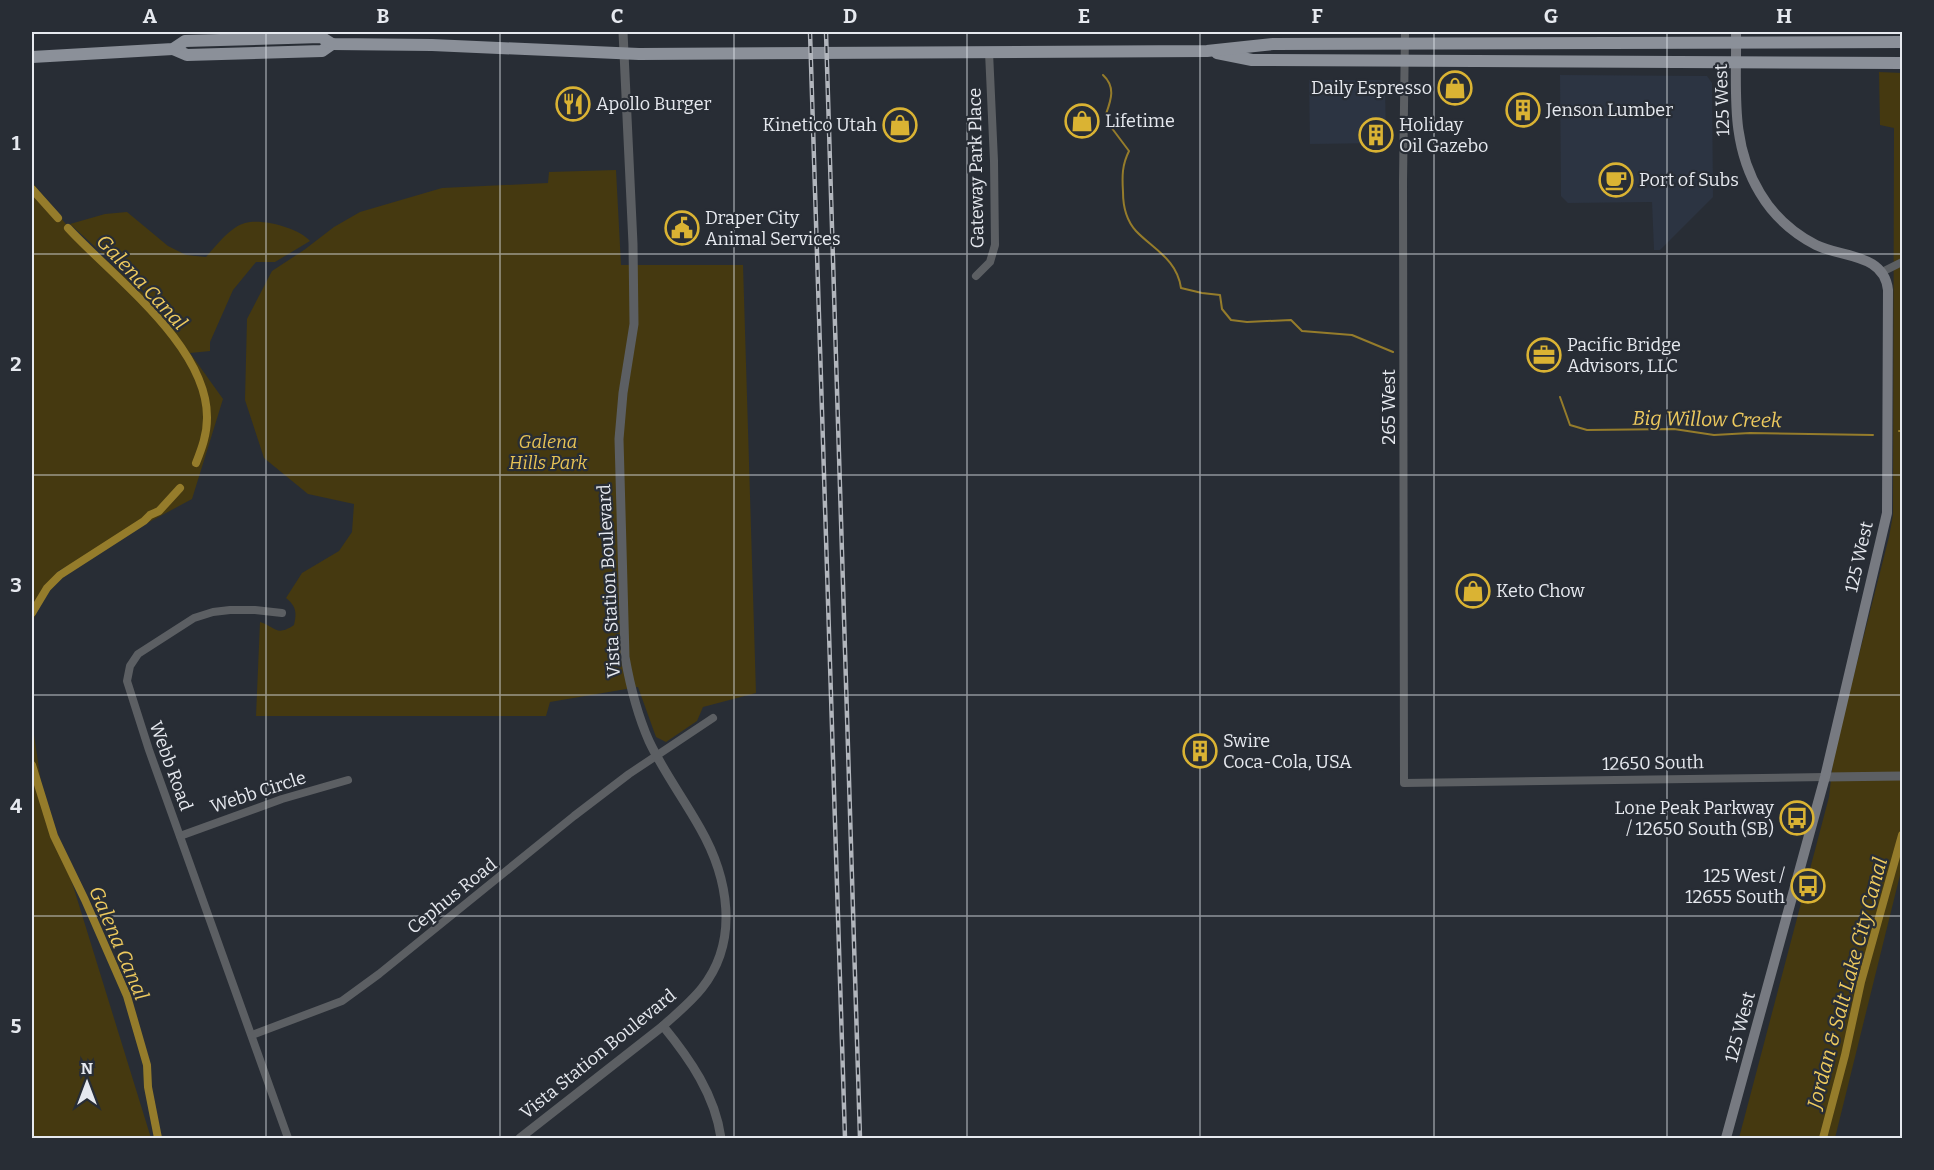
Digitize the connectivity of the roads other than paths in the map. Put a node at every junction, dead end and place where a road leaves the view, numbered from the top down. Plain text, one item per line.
1 (623, 32) edge
2 (252, 35) edge
3 (1736, 37) edge
4 (1406, 38) edge
5 (1902, 42) edge
6 (332, 44) junction
7 (173, 49) junction
8 (1207, 51) junction
9 (989, 52) junction
10 (623, 53) junction
11 (32, 57) edge
12 (1406, 60) junction
13 (1736, 62) junction
14 (1902, 63) edge
15 (1902, 262) edge
16 (1882, 273) junction
17 (976, 276) dead end
18 (282, 613) dead end
19 (713, 718) dead end
20 (658, 756) junction
21 (1902, 776) edge
22 (1825, 777) junction
23 (348, 780) dead end
24 (1404, 783) joint
25 (180, 836) junction
26 (663, 1026) junction
27 (252, 1035) junction
28 (288, 1138) edge
29 (520, 1138) edge
30 (720, 1138) edge
31 (1726, 1138) edge

1 - 10 street, Vista Station Boulevard
2 - 6 main road
2 - 7 main road
3 - 4 main road
3 - 5 main road
3 - 13 main road, 125 West
4 - 8 main road
4 - 12 street, 265 West
6 - 7 main road
6 - 10 main road
7 - 11 main road
8 - 9 main road
8 - 12 main road
9 - 10 main road
9 - 17 street, Gateway Park Place
10 - 20 street, Vista Station Boulevard
12 - 13 main road
12 - 24 street, 265 West
13 - 14 main road
13 - 16 main road, 125 West
15 - 16 street
16 - 22 main road, 125 West
18 - 25 street, Webb Road
19 - 20 street, Cephus Road
20 - 26 street, Vista Station Boulevard
20 - 27 street, Cephus Road
21 - 22 street, 12650 South
22 - 24 street, 12650 South
22 - 31 main road, 125 West
23 - 25 street, Webb Circle
25 - 27 street, Webb Road
26 - 29 street, Vista Station Boulevard
26 - 30 street
27 - 28 street, Webb Road

